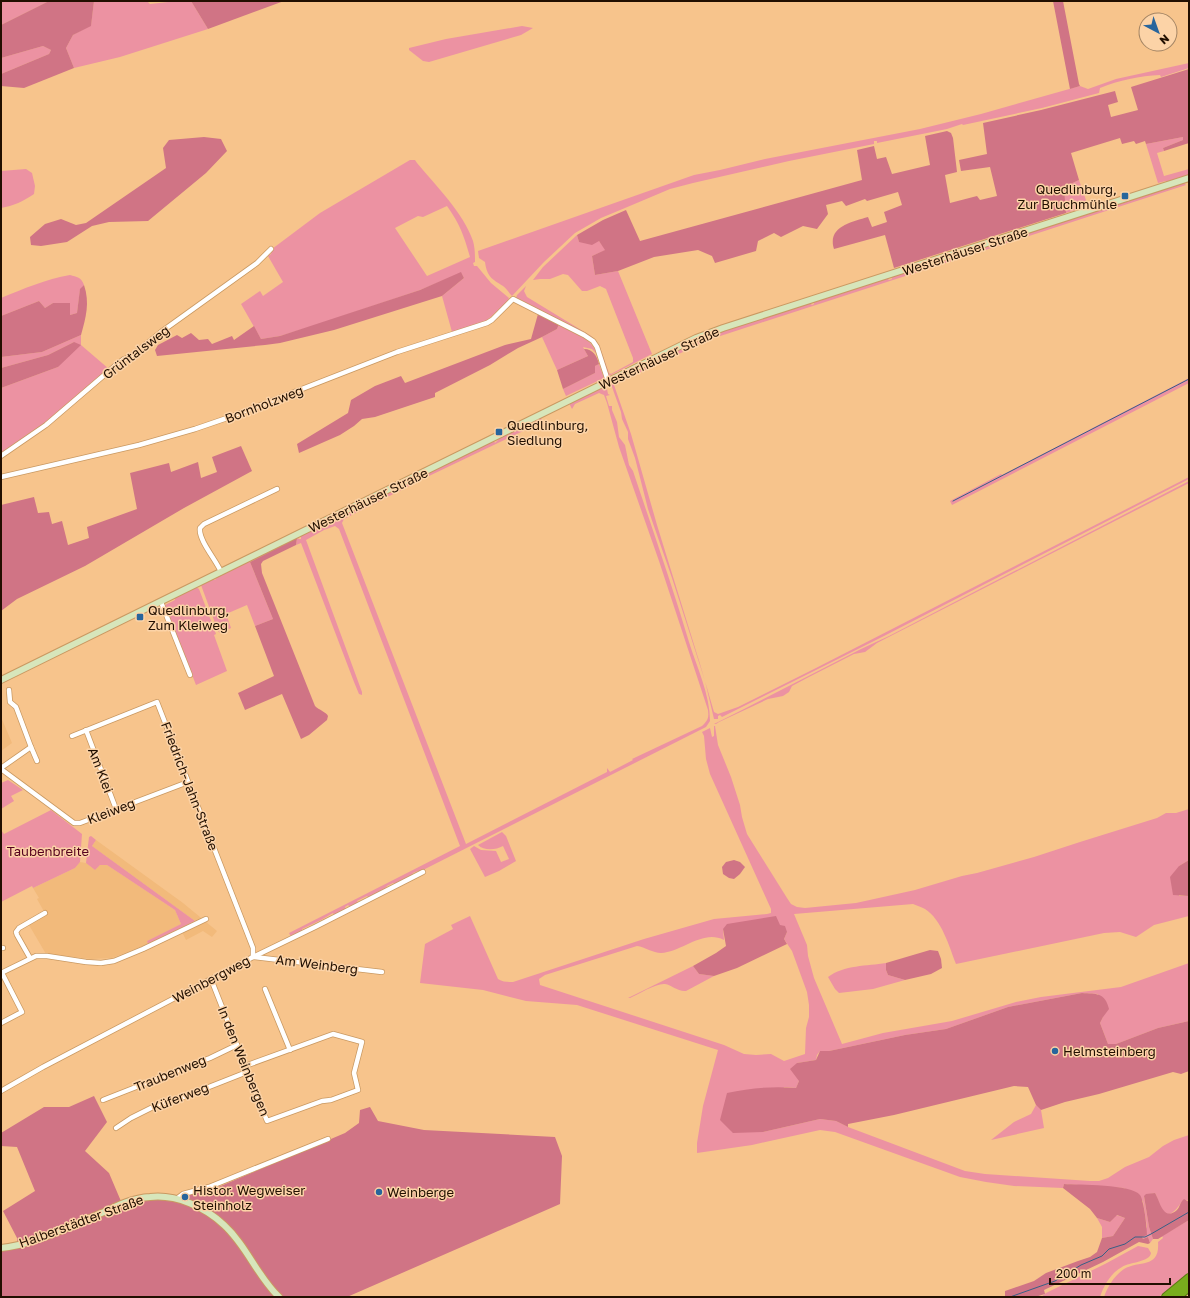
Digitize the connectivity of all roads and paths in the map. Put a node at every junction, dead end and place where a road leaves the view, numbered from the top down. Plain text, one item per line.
1 (1189, 178) edge
2 (271, 249) dead end
3 (608, 381) junction
4 (1, 456) edge
5 (1, 478) edge
6 (277, 489) dead end
7 (221, 572) junction
8 (161, 602) junction
9 (190, 674) dead end
10 (1, 680) edge
11 (9, 690) dead end
12 (86, 730) junction
13 (72, 736) dead end
14 (31, 747) junction
15 (37, 761) dead end
16 (1, 769) edge
17 (188, 782) junction
18 (116, 809) junction
19 (423, 872) dead end
20 (45, 912) dead end
21 (206, 919) dead end
22 (253, 957) junction
23 (30, 958) junction
24 (382, 972) dead end
25 (2, 973) edge
26 (211, 979) junction
27 (265, 989) dead end
28 (1, 1023) edge
29 (237, 1045) junction
30 (290, 1050) junction
31 (245, 1066) junction
32 (247, 1072) junction
33 (1, 1091) edge
34 (103, 1100) dead end
35 (116, 1128) dead end
36 (328, 1139) dead end
37 (179, 1197) dead end
38 (1, 1248) edge
39 (1189, 1278) edge
40 (1189, 1287) edge
41 (279, 1297) edge
42 (1166, 1297) edge
43 (1177, 1297) edge

1 - 3 main road, Westerhäuser Straße
2 - 4 street, Grüntalsweg
3 - 5 street, Bornholzweg
3 - 7 main road, Westerhäuser Straße
6 - 7 street
7 - 8 main road, Westerhäuser Straße
8 - 9 street
8 - 10 main road, Westerhäuser Straße
11 - 14 street
12 - 13 street, Friedrich-Jahn-Straße
12 - 17 street, Friedrich-Jahn-Straße
12 - 18 street, Am Klei
14 - 15 street
14 - 16 street
16 - 18 street, Kleiweg
17 - 18 street, Kleiweg
17 - 22 street, Friedrich-Jahn-Straße
19 - 22 street, Weinbergweg
20 - 23 street
21 - 23 street
22 - 24 street, Am Weinberg
22 - 26 street, Weinbergweg
23 - 25 street
25 - 28 street
26 - 29 street, In den Weinbergen
26 - 33 street, Weinbergweg
27 - 30 street
29 - 31 street, In den Weinbergen
29 - 34 street, Traubenweg
30 - 31 street
30 - 32 street, In den Weinbergen
31 - 32 street, In den Weinbergen
32 - 35 street, Küferweg
36 - 37 street
38 - 41 main road, Halberstädter Straße
39 - 42 highway
40 - 43 highway

